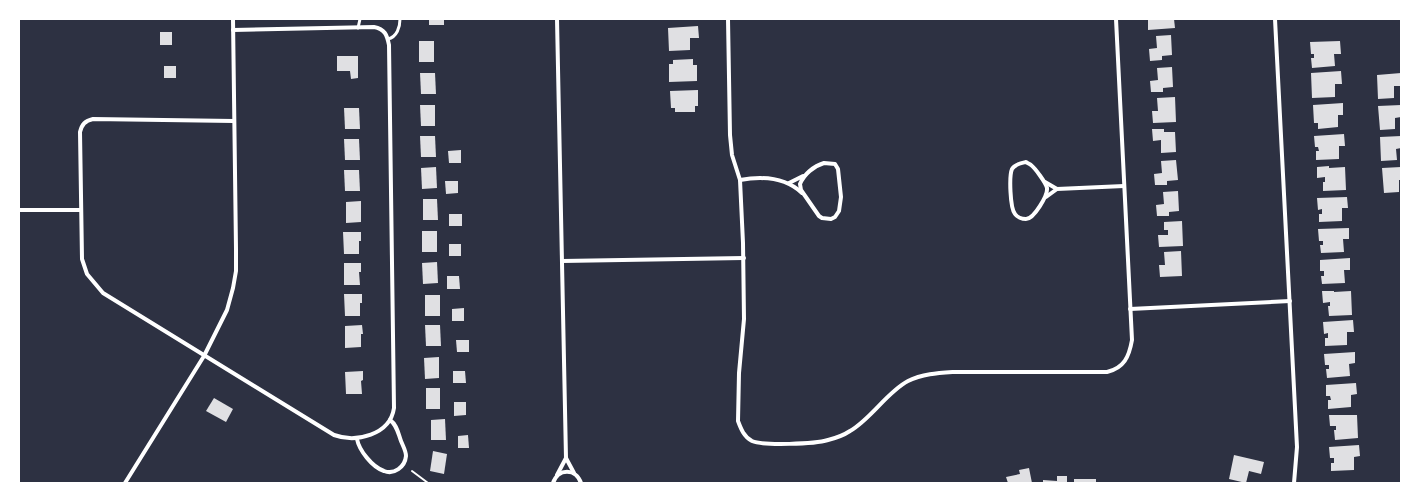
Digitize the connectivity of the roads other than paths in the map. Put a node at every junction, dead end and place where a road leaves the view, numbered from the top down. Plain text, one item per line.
1 (233, 19) edge
2 (360, 19) edge
3 (400, 19) edge
4 (557, 19) edge
5 (728, 19) edge
6 (1116, 19) edge
7 (1275, 19) edge
8 (358, 28) junction
9 (233, 30) junction
10 (388, 38) junction
11 (234, 121) junction
12 (806, 174) junction
13 (740, 180) junction
14 (1044, 182) junction
15 (789, 184) junction
16 (1124, 186) junction
17 (1057, 189) junction
18 (804, 194) junction
19 (1043, 199) junction
20 (19, 210) edge
21 (81, 210) junction
22 (744, 258) junction
23 (562, 261) junction
24 (1290, 301) junction
25 (1130, 309) junction
26 (204, 356) junction
27 (390, 420) junction
28 (357, 438) junction
29 (566, 458) junction
30 (575, 474) junction
31 (557, 475) junction
32 (125, 483) edge
33 (553, 483) edge
34 (581, 483) edge
35 (1294, 483) edge

1 - 9 street
2 - 8 lane
3 - 10 lane
4 - 23 street
5 - 13 street
6 - 16 street
7 - 24 street
8 - 9 street
8 - 10 street
9 - 11 street
10 - 27 street
11 - 21 street
11 - 26 street
12 - 15 street
12 - 18 street
12 - 18 street
13 - 15 street
13 - 22 street
14 - 17 street
14 - 19 street
14 - 19 street
15 - 18 street
16 - 17 street
16 - 25 street
17 - 19 street
20 - 21 street
21 - 26 street
22 - 23 street
22 - 25 street
23 - 29 street
24 - 25 street
24 - 35 street
26 - 28 street
26 - 32 street
27 - 28 street
27 - 28 street
29 - 30 street
29 - 31 street
30 - 31 street
30 - 34 street
31 - 33 street

